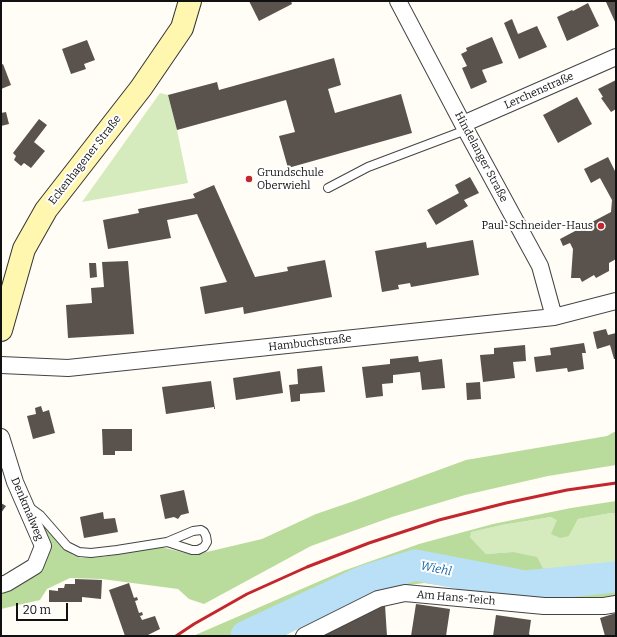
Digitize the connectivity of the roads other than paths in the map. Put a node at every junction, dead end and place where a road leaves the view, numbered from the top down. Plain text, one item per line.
1 (190, 1) edge
2 (398, 1) edge
3 (616, 57) edge
4 (464, 127) junction
5 (328, 188) dead end
6 (616, 301) edge
7 (554, 317) junction
8 (1, 330) edge
9 (1, 365) edge
10 (1, 437) edge
11 (25, 505) junction
12 (167, 542) dead end
13 (1, 585) edge
14 (616, 604) edge
15 (304, 636) edge

1 - 8 main road, Eckenhagener Straße
2 - 4 street, Hindelanger Straße
3 - 4 street, Lerchenstraße
4 - 5 lane
4 - 7 street, Hindelanger Straße
6 - 7 street, Hambuchstraße
7 - 9 street, Hambuchstraße
10 - 11 street, Denkmalweg
11 - 12 lane
11 - 13 street, Denkmalweg
14 - 15 street, Am Hans-Teich

